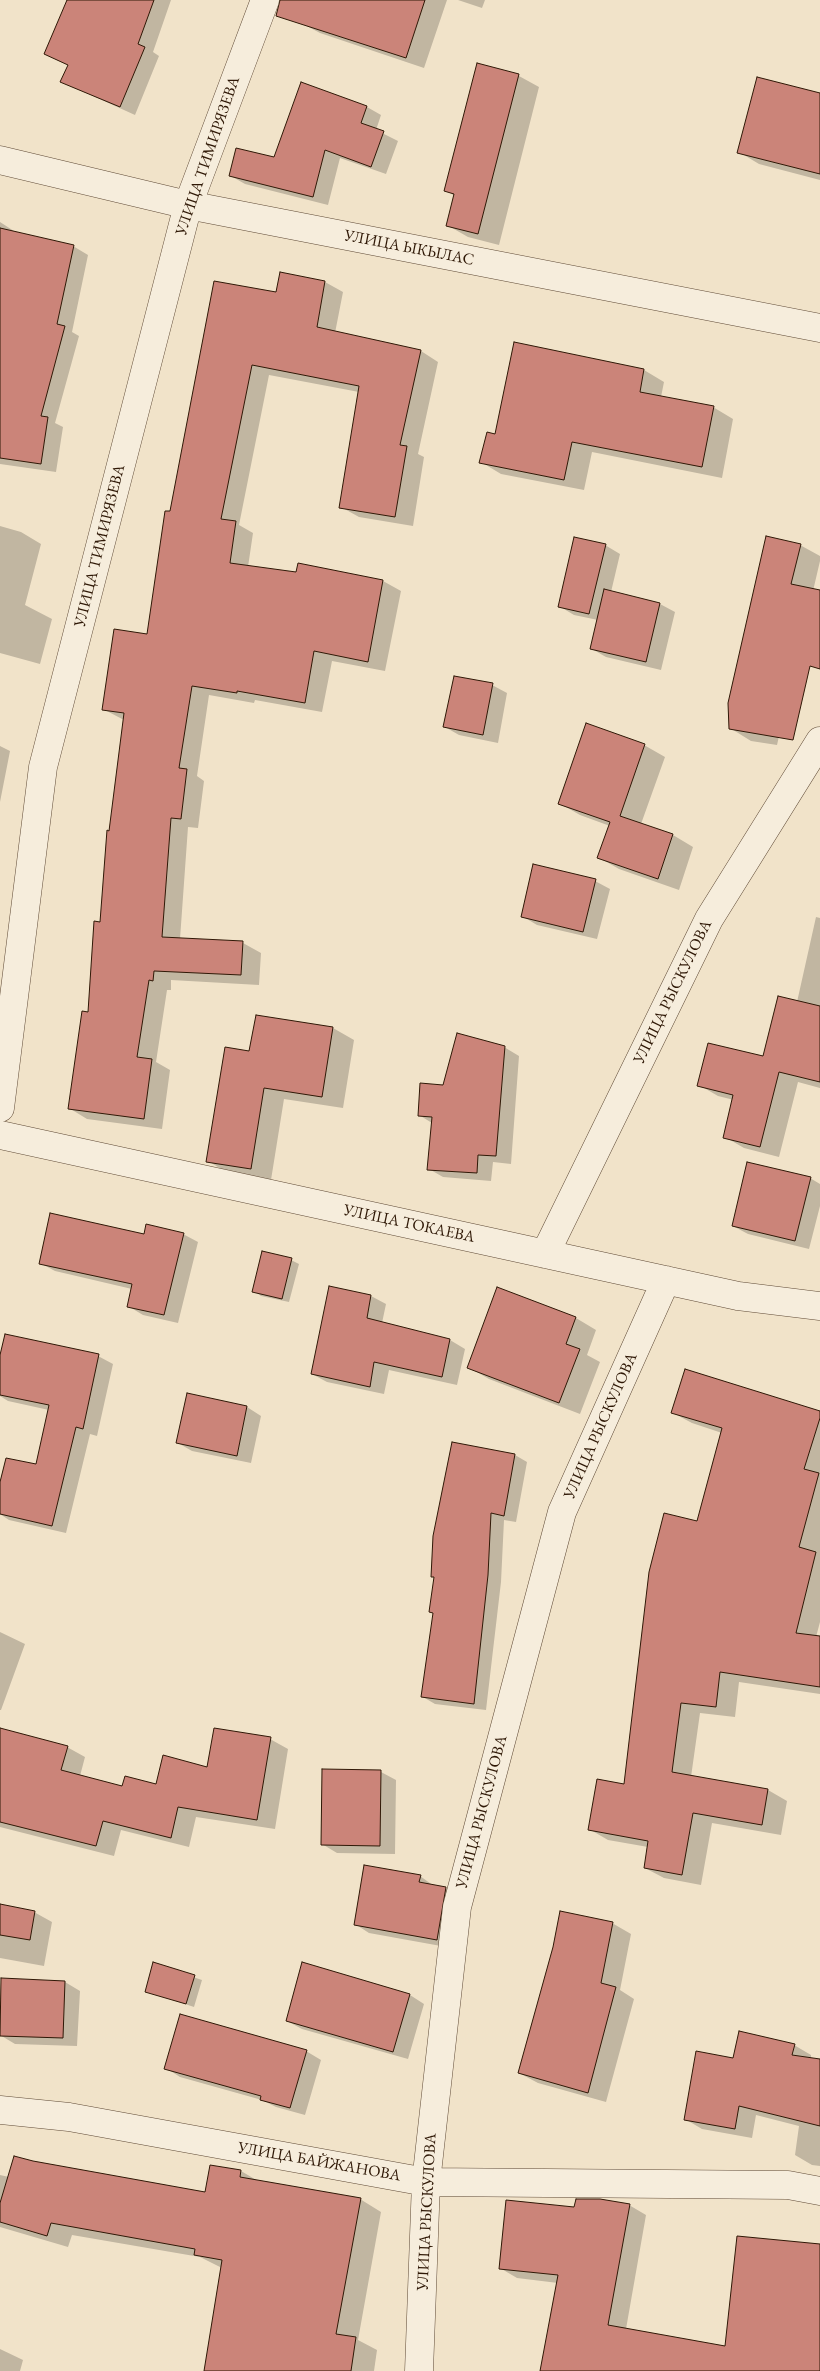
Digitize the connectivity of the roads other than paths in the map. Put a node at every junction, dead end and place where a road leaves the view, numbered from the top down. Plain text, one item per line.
1 (265, 0) edge
2 (0, 160) edge
3 (188, 205) junction
4 (820, 328) edge
5 (820, 741) edge
6 (0, 1108) edge
7 (0, 1135) edge
8 (545, 1254) junction
9 (666, 1280) junction
10 (820, 1306) edge
11 (0, 2110) edge
12 (426, 2182) junction
13 (820, 2191) edge
14 (419, 2371) edge

1 - 3 street, УЛИЦА ТИМИРЯЗЕВА
2 - 3 street, УЛИЦА ЫКЫЛАС
3 - 4 street, УЛИЦА ЫКЫЛАС
3 - 6 street, УЛИЦА ТИМИРЯЗЕВА
5 - 8 street, УЛИЦА РЫСКУЛОВА
7 - 8 street, УЛИЦА ТОКАЕВА
8 - 9 street, УЛИЦА ТОКАЕВА
9 - 10 street, УЛИЦА ТОКАЕВА
9 - 12 street, УЛИЦА РЫСКУЛОВА
11 - 12 street, УЛИЦА БАЙЖАНОВА
12 - 13 street, УЛИЦА БАЙЖАНОВА
12 - 14 street, УЛИЦА РЫСКУЛОВА

